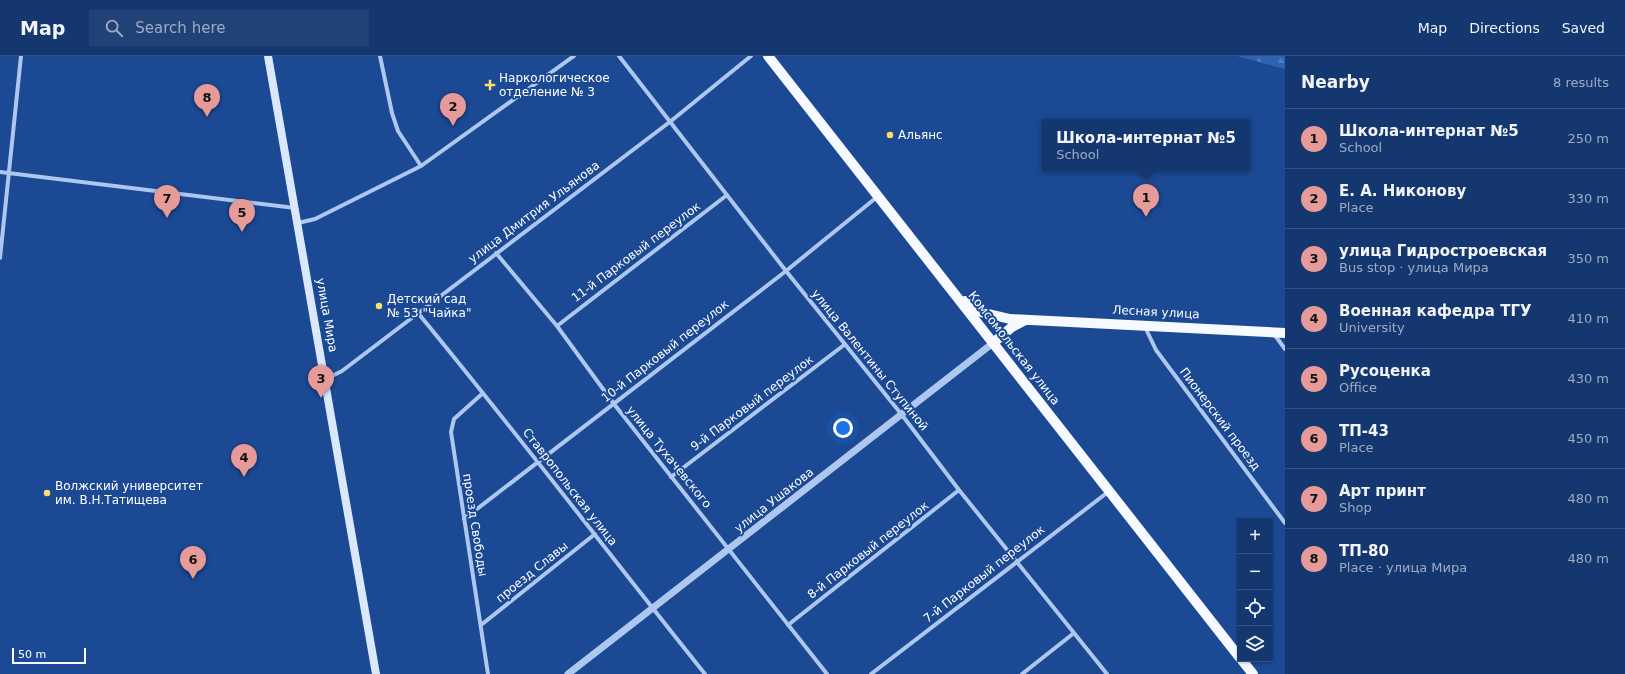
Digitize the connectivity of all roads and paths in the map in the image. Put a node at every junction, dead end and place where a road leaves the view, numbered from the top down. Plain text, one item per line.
1 (21, 56) edge
2 (268, 56) edge
3 (380, 56) edge
4 (574, 56) edge
5 (619, 56) edge
6 (751, 56) edge
7 (768, 56) edge
8 (670, 121) junction
9 (421, 166) junction
10 (0, 172) edge
11 (9, 173) junction
12 (727, 195) junction
13 (877, 196) junction
14 (295, 208) junction
15 (298, 223) junction
16 (496, 253) junction
17 (0, 258) edge
18 (786, 271) junction
19 (950, 288) junction
20 (418, 313) junction
21 (1025, 320) junction
22 (1144, 324) junction
23 (556, 326) junction
24 (1273, 332) junction
25 (1285, 333) edge
26 (993, 343) junction
27 (844, 345) junction
28 (1285, 349) edge
29 (326, 379) junction
30 (483, 392) junction
31 (614, 404) junction
32 (902, 415) junction
33 (537, 463) junction
34 (671, 477) junction
35 (959, 490) junction
36 (1110, 490) junction
37 (464, 519) junction
38 (1285, 523) edge
39 (595, 534) junction
40 (730, 549) junction
41 (1017, 561) junction
42 (653, 608) junction
43 (481, 625) junction
44 (788, 626) junction
45 (1074, 633) junction
46 (1237, 653) edge
47 (1244, 662) edge
48 (376, 674) edge
49 (488, 674) edge
50 (568, 674) edge
51 (705, 674) edge
52 (827, 674) edge
53 (871, 674) edge
54 (1022, 674) edge
55 (1107, 674) edge
56 (1253, 674) edge

1 - 11 street
2 - 14 main road, улица Мира
3 - 9 street
4 - 9 street
5 - 8 street, улица Валентины Ступиной
6 - 8 street, улица Дмитрия Ульянова
7 - 13 main road, Комсомольская улица
8 - 12 street, улица Валентины Ступиной
8 - 16 street, улица Дмитрия Ульянова
9 - 15 street
10 - 11 street
11 - 14 street
11 - 17 street
12 - 18 street, улица Валентины Ступиной
12 - 23 street, 11-й Парковый переулок
13 - 18 street, 10-й Парковый переулок
13 - 19 main road, Комсомольская улица
14 - 15 main road, улица Мира
15 - 29 main road, улица Мира
16 - 20 street, улица Дмитрия Ульянова
16 - 23 street, улица Тухачевского
18 - 27 street, улица Валентины Ступиной
18 - 31 street, 10-й Парковый переулок
19 - 21 main road, Лесная улица
19 - 26 main road, Комсомольская улица
20 - 29 street, улица Дмитрия Ульянова
20 - 30 street, Ставропольская улица
21 - 22 main road, Лесная улица
21 - 26 main road
22 - 24 main road, Лесная улица
22 - 38 street, Пионерский проезд
23 - 31 street, улица Тухачевского
24 - 25 main road, Лесная улица
24 - 28 street
26 - 32 street, улица Ушакова
26 - 36 main road, Комсомольская улица
27 - 32 street, улица Валентины Ступиной
27 - 34 street, 9-й Парковый переулок
29 - 48 main road, улица Мира
30 - 33 street, Ставропольская улица
30 - 37 street, проезд Свободы
31 - 33 street, 10-й Парковый переулок
31 - 34 street, улица Тухачевского
32 - 35 street, улица Валентины Ступиной
32 - 40 street, улица Ушакова
33 - 37 street, 10-й Парковый переулок
33 - 39 street, Ставропольская улица
34 - 40 street, улица Тухачевского
35 - 41 street, улица Валентины Ступиной
35 - 44 street, 8-й Парковый переулок
36 - 41 street, 7-й Парковый переулок
36 - 46 main road, Комсомольская улица
37 - 43 street, проезд Свободы
39 - 42 street, Ставропольская улица
39 - 43 street, проезд Славы
40 - 42 street, улица Ушакова
40 - 44 street, улица Тухачевского
41 - 45 street, улица Валентины Ступиной
41 - 53 street, 7-й Парковый переулок
42 - 50 street, улица Ушакова
42 - 51 street, Ставропольская улица
43 - 49 street, проезд Свободы
44 - 52 street, улица Тухачевского
45 - 54 street
45 - 55 street, улица Валентины Ступиной
47 - 56 main road, Комсомольская улица

